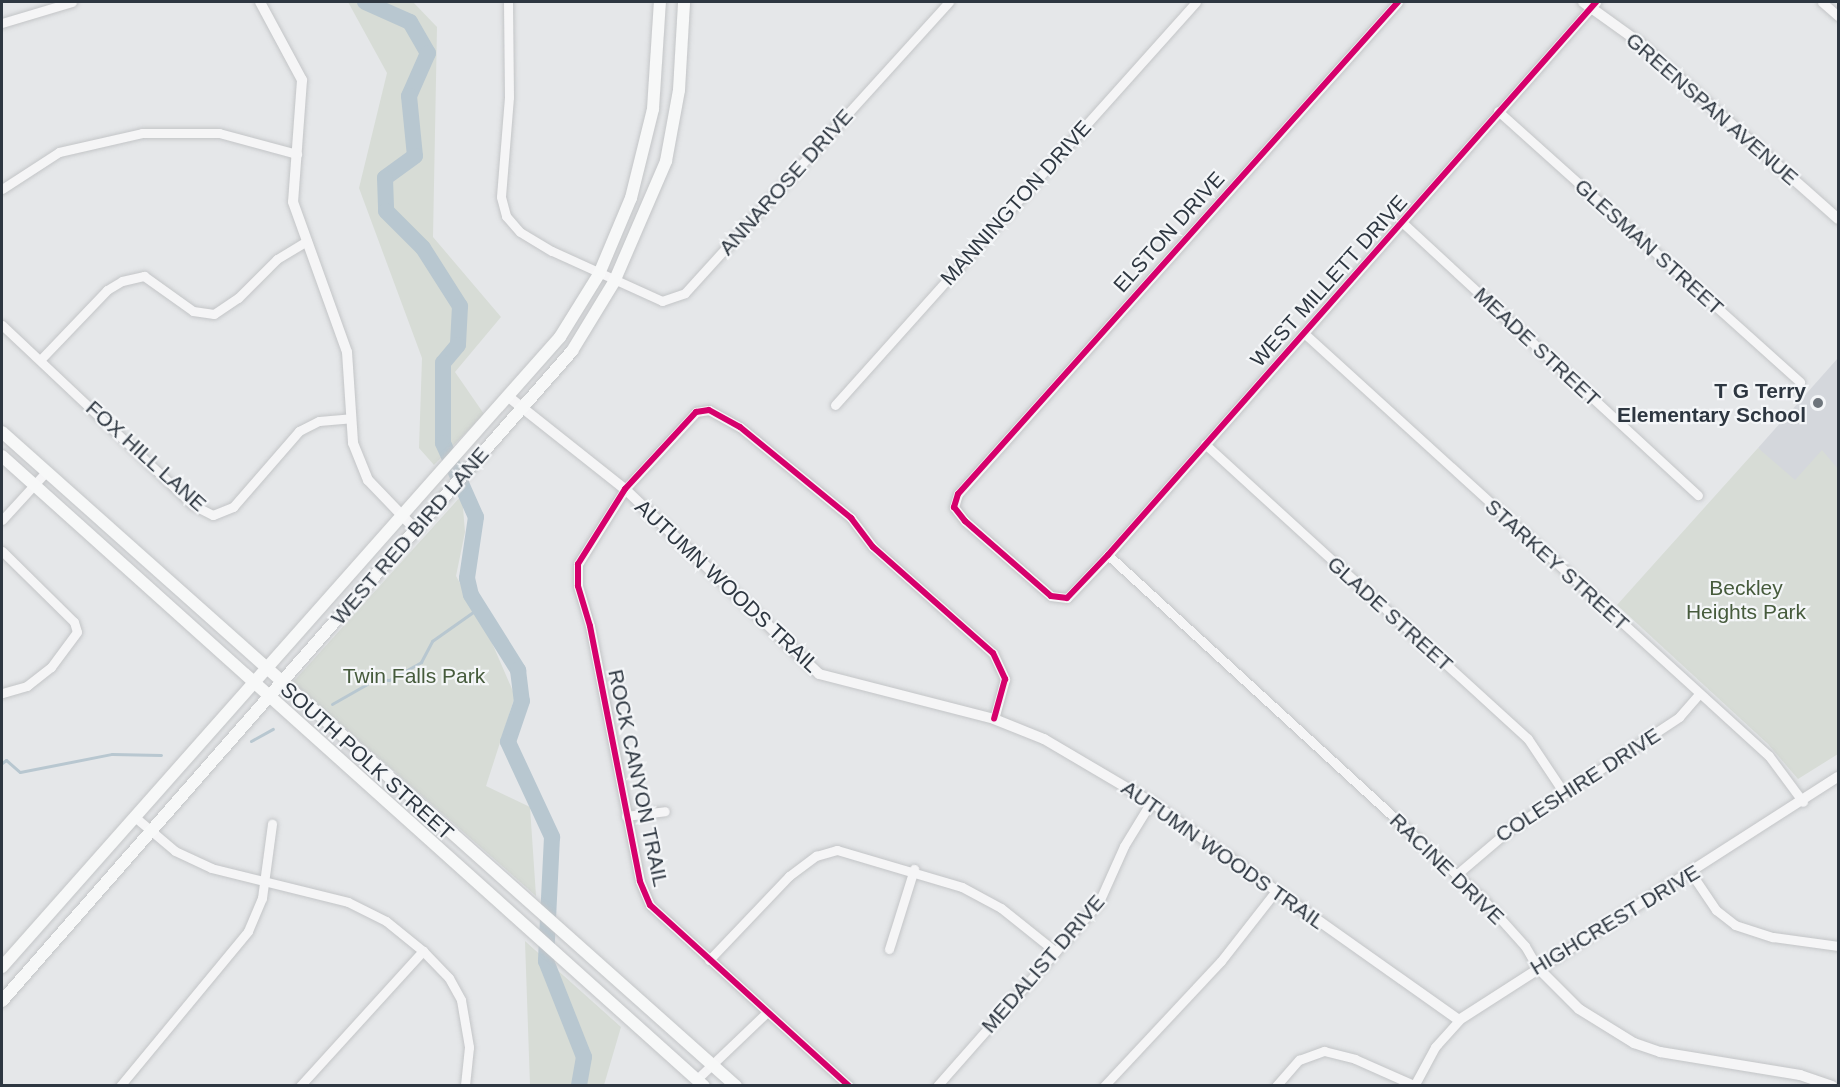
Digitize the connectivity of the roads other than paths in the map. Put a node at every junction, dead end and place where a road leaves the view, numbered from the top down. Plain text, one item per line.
1 (72, 2) edge
2 (260, 2) edge
3 (508, 2) edge
4 (660, 2) edge
5 (684, 2) edge
6 (949, 2) edge
7 (1196, 2) edge
8 (1398, 2) edge
9 (1822, 2) edge
10 (1590, 4) edge
11 (1839, 16) edge
12 (2, 23) edge
13 (1498, 111) junction
14 (297, 154) junction
15 (2, 189) edge
16 (1839, 219) edge
17 (1404, 224) junction
18 (307, 241) junction
19 (600, 274) junction
20 (614, 282) junction
21 (2, 325) edge
22 (1305, 334) junction
23 (42, 358) junction
24 (1800, 382) dead end
25 (510, 398) junction
26 (835, 405) dead end
27 (522, 409) junction
28 (351, 418) junction
29 (2, 432) edge
30 (1205, 444) junction
31 (2, 456) edge
32 (46, 472) junction
33 (34, 486) junction
34 (625, 489) junction
35 (1698, 495) dead end
36 (404, 519) junction
37 (2, 520) edge
38 (416, 530) junction
39 (2, 551) edge
40 (1108, 555) junction
41 (1057, 599) joint
42 (266, 670) junction
43 (255, 684) junction
44 (280, 684) junction
45 (2, 693) edge
46 (1700, 694) junction
47 (269, 696) junction
48 (994, 719) junction
49 (1839, 777) edge
50 (1564, 793) junction
51 (1151, 801) junction
52 (1803, 802) junction
53 (665, 811) dead end
54 (626, 816) junction
55 (136, 818) junction
56 (272, 824) dead end
57 (151, 832) junction
58 (914, 869) junction
59 (1692, 873) junction
60 (1456, 875) junction
61 (264, 883) junction
62 (1275, 892) junction
63 (1839, 946) edge
64 (889, 949) dead end
65 (423, 951) junction
66 (1056, 952) junction
67 (709, 960) junction
68 (1537, 966) junction
69 (2, 968) edge
70 (2, 1001) edge
71 (767, 1012) junction
72 (1459, 1020) junction
73 (711, 1063) junction
74 (700, 1082) edge
75 (1414, 1085) edge
76 (120, 1086) edge
77 (300, 1086) edge
78 (465, 1086) edge
79 (736, 1086) edge
80 (849, 1086) edge
81 (937, 1086) edge
82 (1104, 1086) edge
83 (1276, 1086) edge
84 (1832, 1086) edge

1 - 12 street
2 - 14 street
3 - 19 street, ANNAROSE DRIVE
4 - 19 main road, WEST RED BIRD LANE
5 - 20 main road, WEST RED BIRD LANE
6 - 20 street, ANNAROSE DRIVE
7 - 26 street, MANNINGTON DRIVE
8 - 41 street, ELSTON DRIVE
9 - 11 street
10 - 13 street, WEST MILLETT DRIVE
10 - 16 street, GREENSPAN AVENUE
13 - 17 street, WEST MILLETT DRIVE
13 - 24 street, GLESMAN STREET
14 - 15 street
14 - 18 street
17 - 22 street, WEST MILLETT DRIVE
17 - 35 street, MEADE STREET
18 - 23 street
18 - 28 street
19 - 20 street, ANNAROSE DRIVE
19 - 25 main road, WEST RED BIRD LANE
20 - 27 main road, WEST RED BIRD LANE
21 - 23 street, FOX HILL LANE
22 - 30 street, WEST MILLETT DRIVE
22 - 46 street, STARKEY STREET
23 - 28 street, FOX HILL LANE
25 - 27 street, AUTUMN WOODS TRAIL
25 - 36 main road, WEST RED BIRD LANE
27 - 34 street, AUTUMN WOODS TRAIL
27 - 38 main road, WEST RED BIRD LANE
28 - 36 street
29 - 32 main road, SOUTH POLK STREET
30 - 40 street, WEST MILLETT DRIVE
30 - 50 street, GLADE STREET
31 - 33 main road, SOUTH POLK STREET
32 - 33 street
32 - 42 main road, SOUTH POLK STREET
33 - 37 street
33 - 43 main road, SOUTH POLK STREET
34 - 48 street, AUTUMN WOODS TRAIL
34 - 48 street, ROCK CANYON TRAIL
34 - 54 street, ROCK CANYON TRAIL
36 - 38 street
36 - 42 main road, WEST RED BIRD LANE
38 - 44 main road, WEST RED BIRD LANE
39 - 45 street
40 - 41 street, WEST MILLETT DRIVE
40 - 60 street, RACINE DRIVE
42 - 43 main road, WEST RED BIRD LANE
42 - 44 main road, SOUTH POLK STREET
43 - 47 main road, SOUTH POLK STREET
43 - 55 main road, WEST RED BIRD LANE
44 - 47 main road, WEST RED BIRD LANE
44 - 73 main road, SOUTH POLK STREET
46 - 50 street, COLESHIRE DRIVE
46 - 52 street, STARKEY STREET
47 - 57 main road, WEST RED BIRD LANE
47 - 74 main road, SOUTH POLK STREET
48 - 51 street, AUTUMN WOODS TRAIL
49 - 52 street, HIGHCREST DRIVE
50 - 60 street, COLESHIRE DRIVE
51 - 62 street, AUTUMN WOODS TRAIL
51 - 66 street, MEDALIST DRIVE
52 - 59 street, HIGHCREST DRIVE
53 - 54 street
54 - 67 street, ROCK CANYON TRAIL
55 - 57 street
55 - 69 main road, WEST RED BIRD LANE
56 - 61 street
57 - 61 street
57 - 70 main road, WEST RED BIRD LANE
58 - 64 street
58 - 66 street
58 - 67 street
59 - 63 street
59 - 68 street, HIGHCREST DRIVE
60 - 68 street, RACINE DRIVE
61 - 65 street
61 - 76 street
62 - 72 street, AUTUMN WOODS TRAIL
62 - 82 street
65 - 77 street
65 - 78 street
66 - 81 street, MEDALIST DRIVE
67 - 71 street, ROCK CANYON TRAIL
68 - 72 street, HIGHCREST DRIVE
68 - 84 street, RACINE DRIVE
71 - 73 street
71 - 80 street, ROCK CANYON TRAIL
72 - 75 street, HIGHCREST DRIVE
73 - 74 street
73 - 79 main road, SOUTH POLK STREET
75 - 83 street

